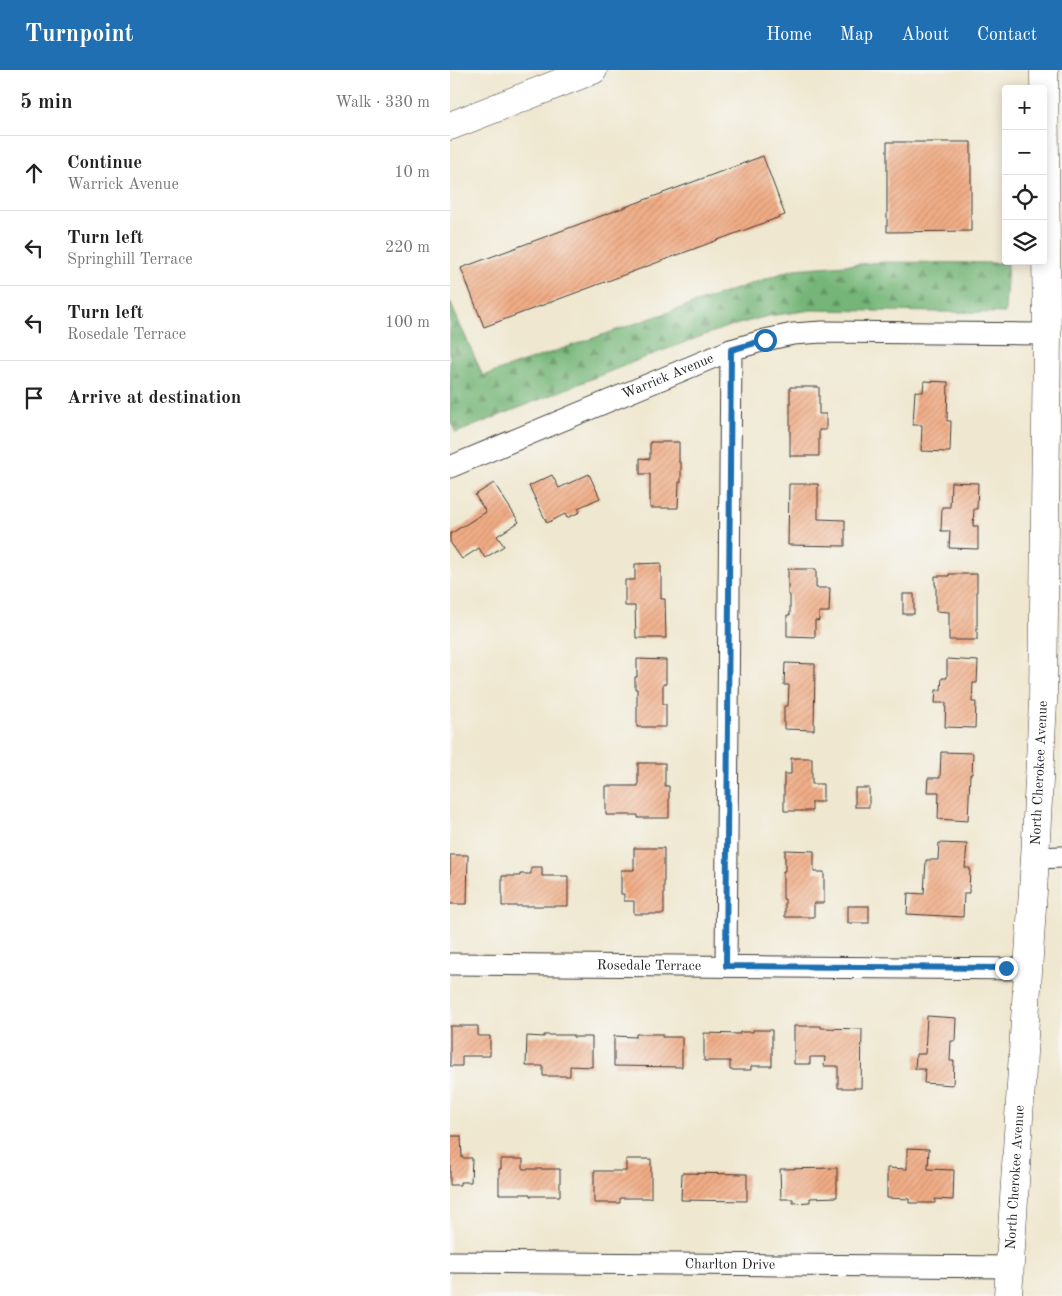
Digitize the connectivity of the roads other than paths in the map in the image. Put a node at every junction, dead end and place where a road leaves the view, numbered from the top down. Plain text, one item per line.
1 (593, 70) edge
2 (1044, 70) edge
3 (454, 122) edge
4 (1047, 334) junction
5 (731, 350) junction
6 (450, 467) edge
7 (1054, 503) edge
8 (1062, 857) edge
9 (1035, 858) junction
10 (450, 964) edge
11 (726, 966) junction
12 (1028, 969) junction
13 (450, 1262) edge
14 (1010, 1267) junction
15 (1008, 1296) edge

1 - 3 main road
2 - 4 main road, North Cherokee Avenue
4 - 5 street, Warrick Avenue
4 - 7 main road, North Cherokee Avenue
5 - 6 street, Warrick Avenue
5 - 11 street
7 - 9 main road, North Cherokee Avenue
8 - 9 street
9 - 12 main road, North Cherokee Avenue
10 - 11 street, Rosedale Terrace
11 - 12 street, Rosedale Terrace
12 - 14 main road, North Cherokee Avenue
13 - 14 street, Charlton Drive
14 - 15 main road, North Cherokee Avenue

